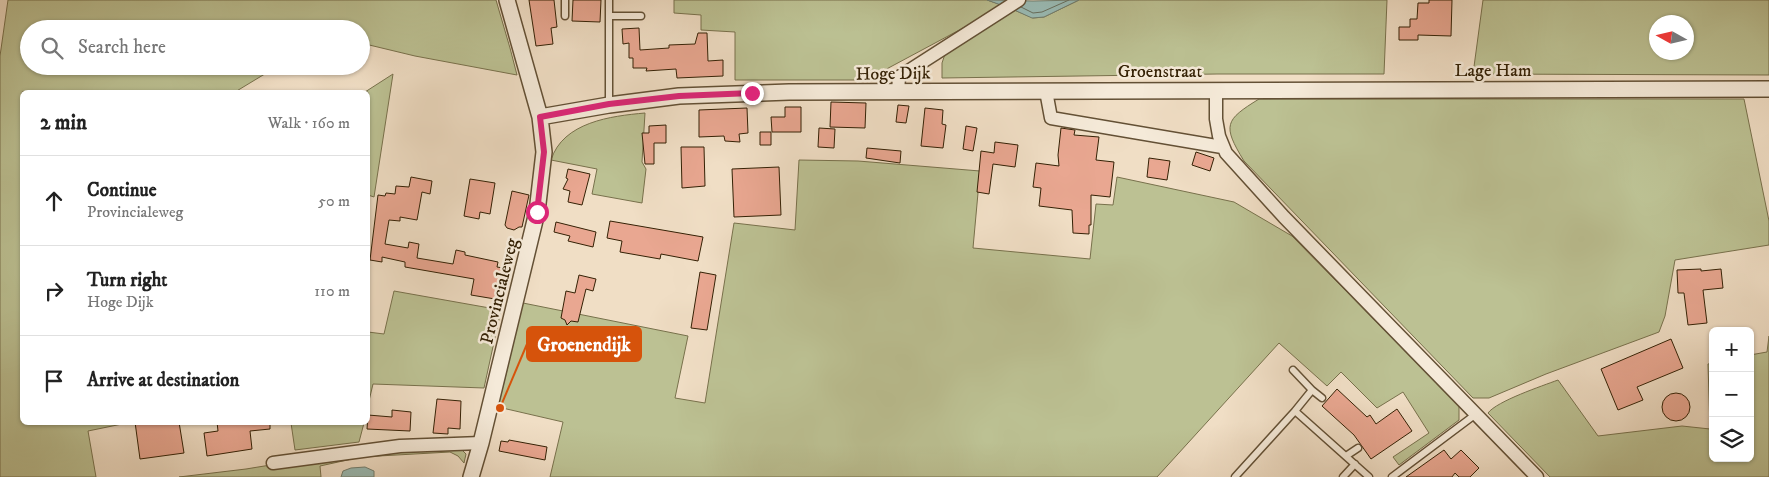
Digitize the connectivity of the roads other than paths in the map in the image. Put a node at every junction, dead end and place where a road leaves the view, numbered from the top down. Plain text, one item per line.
1 (507, 0) edge
2 (565, 0) edge
3 (609, 0) edge
4 (1019, 0) edge
5 (565, 16) dead end
6 (609, 16) junction
7 (641, 16) dead end
8 (1769, 89) edge
9 (1216, 90) junction
10 (1046, 91) junction
11 (898, 92) junction
12 (609, 104) junction
13 (540, 117) junction
14 (1222, 147) junction
15 (1293, 370) dead end
16 (1312, 390) junction
17 (1322, 398) dead end
18 (1295, 410) junction
19 (1476, 414) junction
20 (481, 443) junction
21 (1358, 448) dead end
22 (1346, 456) junction
23 (274, 463) dead end
24 (1355, 464) junction
25 (471, 477) edge
26 (1235, 477) edge
27 (1343, 477) edge
28 (1369, 477) edge
29 (1392, 477) edge
30 (1537, 477) edge

1 - 13 street, Provincialeweg
2 - 5 lane
3 - 6 lane
4 - 11 street
6 - 7 lane
6 - 12 lane
8 - 9 street, Lage Ham
9 - 10 street, Groenstraat
9 - 14 street, Groenstraat
10 - 11 street, Hoge Dijk
10 - 14 street
11 - 12 street, Hoge Dijk
12 - 13 street, Hoge Dijk
13 - 20 street, Provincialeweg
14 - 19 street
15 - 16 lane
16 - 17 lane
16 - 18 lane
18 - 22 lane
18 - 26 lane
19 - 29 lane
19 - 30 street
20 - 23 street
20 - 25 street, Provincialeweg
21 - 22 lane
22 - 24 lane
24 - 27 lane
24 - 28 lane

